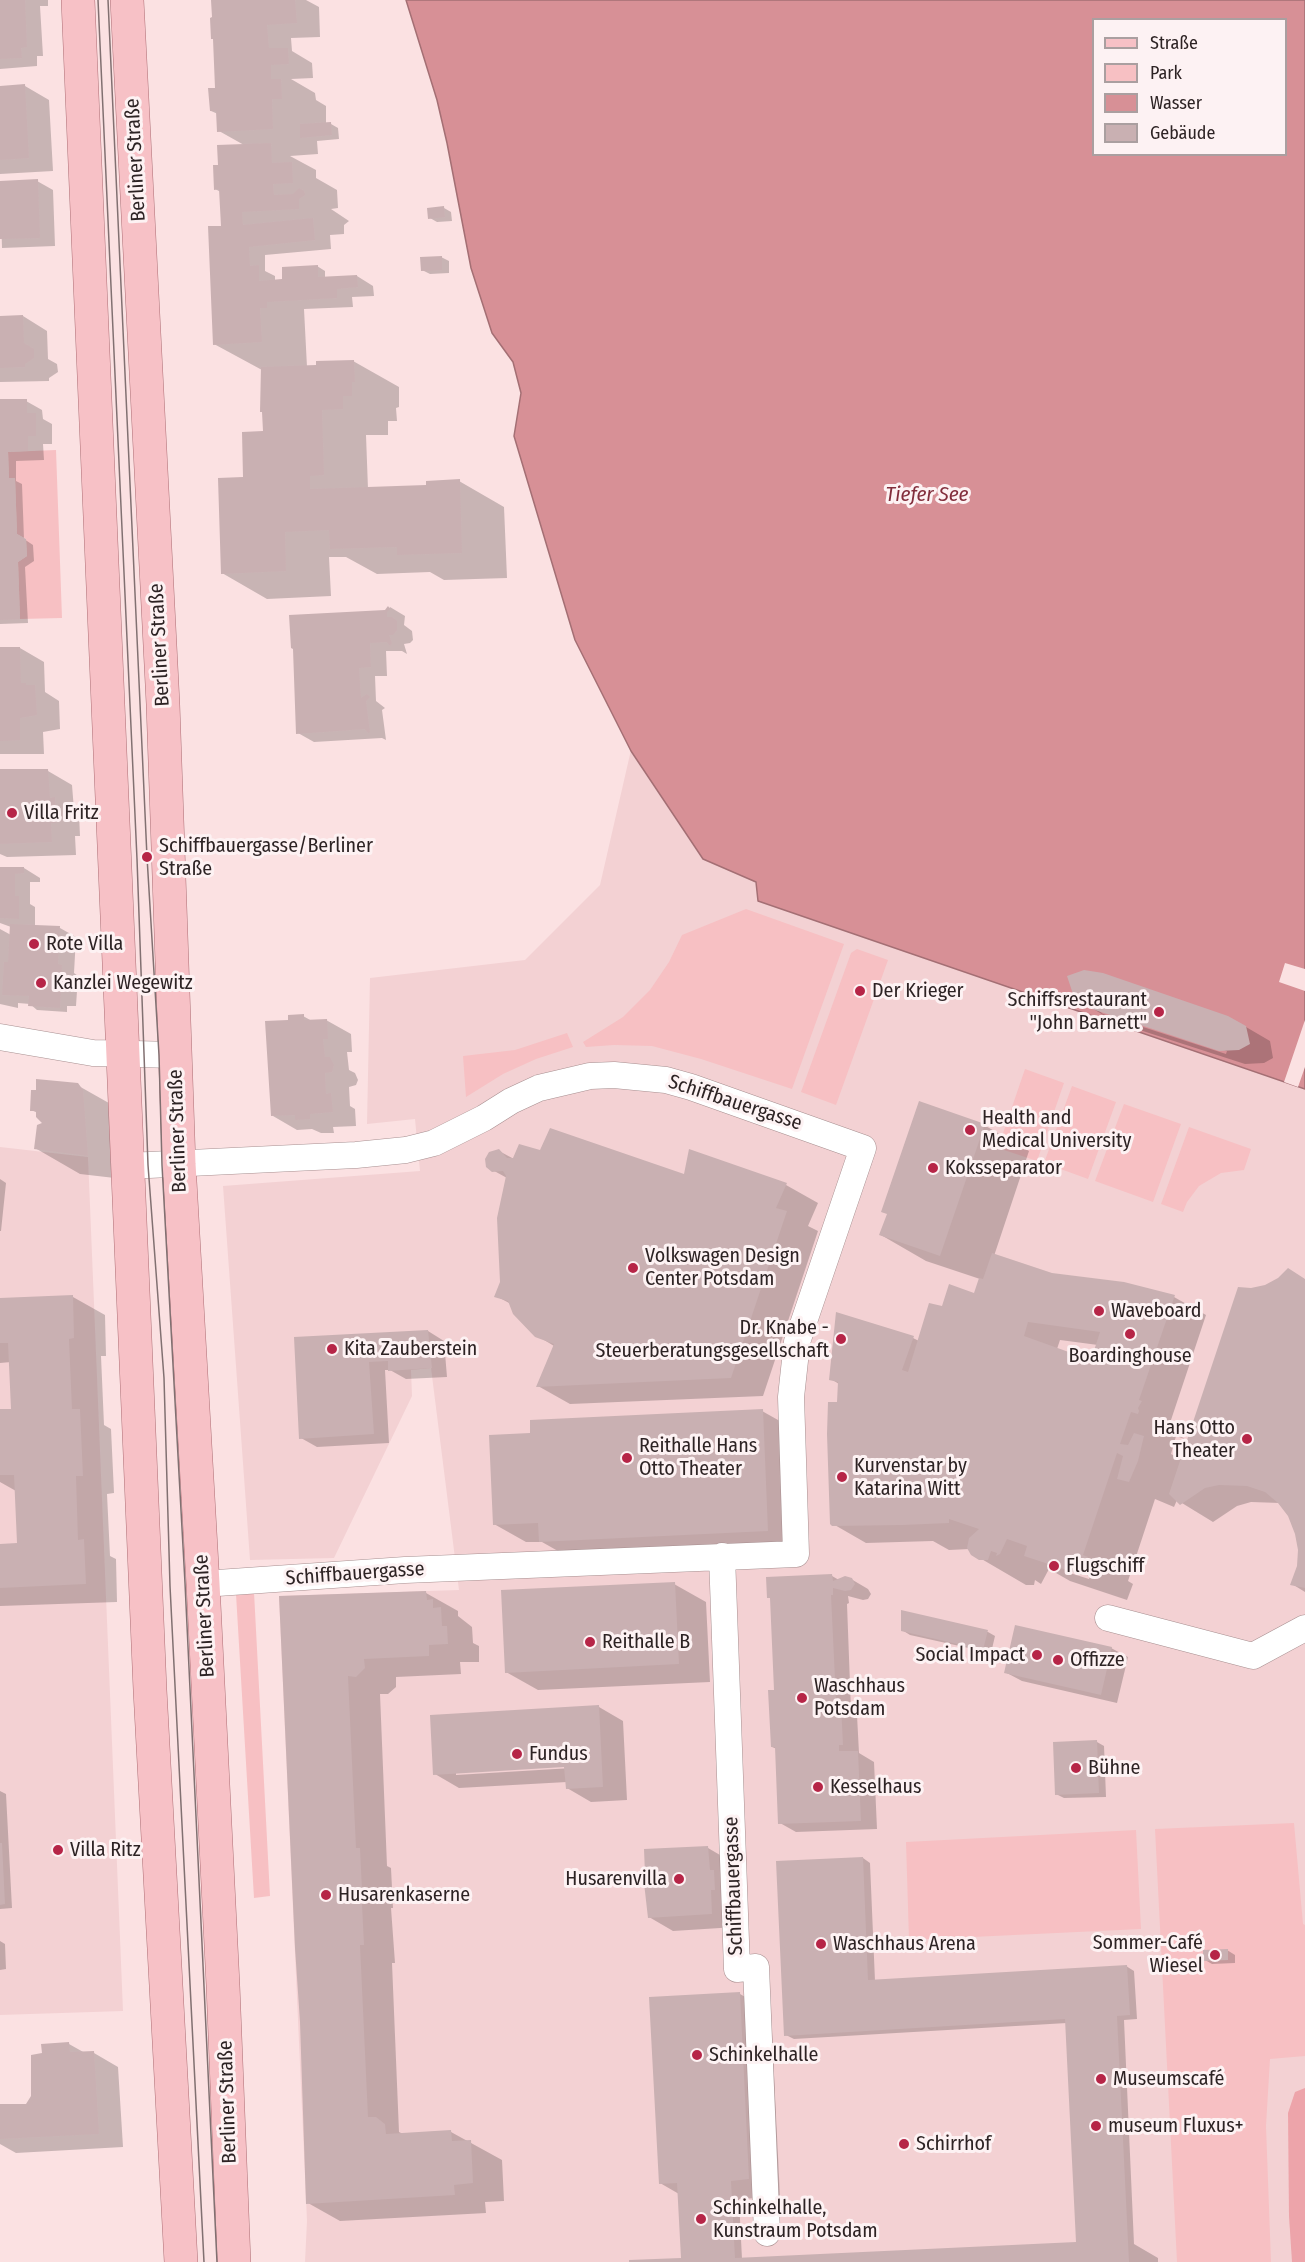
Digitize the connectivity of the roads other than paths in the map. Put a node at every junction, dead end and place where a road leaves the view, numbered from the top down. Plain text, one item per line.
1 (78, 0) edge
2 (127, 0) edge
3 (0, 1037) edge
4 (123, 1054) junction
5 (175, 1055) junction
6 (179, 1164) junction
7 (129, 1166) junction
8 (722, 1556) junction
9 (203, 1584) junction
10 (1108, 1618) dead end
11 (1305, 1628) edge
12 (767, 2233) dead end
13 (181, 2262) edge
14 (234, 2262) edge

1 - 4 main road
2 - 5 main road, Berliner Straße
3 - 4 street
4 - 5 street
4 - 7 main road
5 - 6 main road, Berliner Straße
6 - 7 street, Schiffbauergasse
6 - 8 street, Schiffbauergasse
6 - 9 main road, Berliner Straße
7 - 13 main road
8 - 9 street, Schiffbauergasse
8 - 12 street, Schiffbauergasse
9 - 14 main road, Berliner Straße
10 - 11 street

